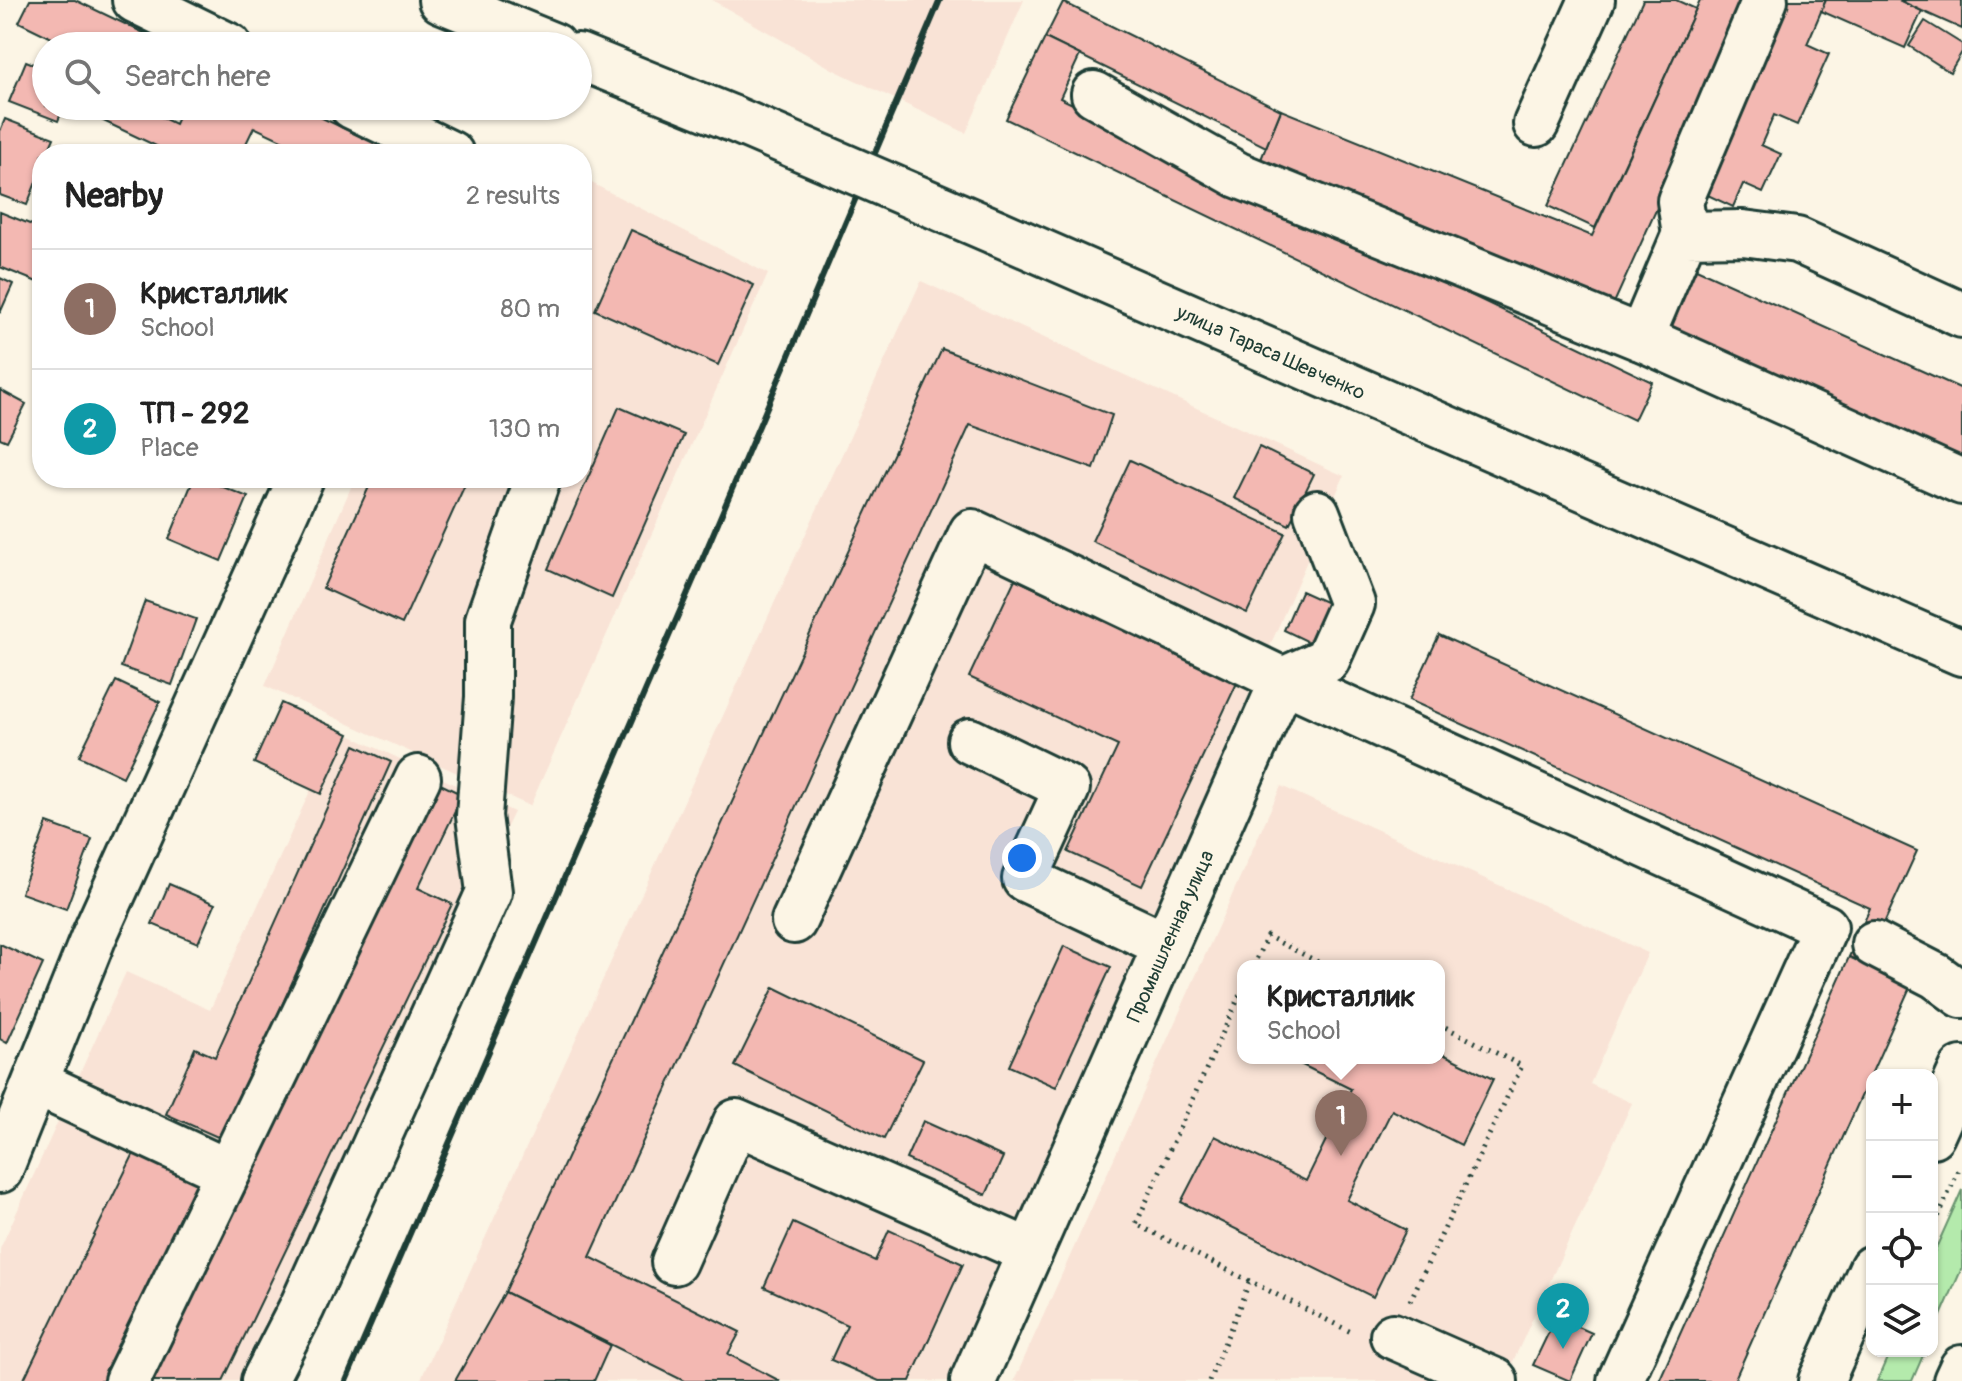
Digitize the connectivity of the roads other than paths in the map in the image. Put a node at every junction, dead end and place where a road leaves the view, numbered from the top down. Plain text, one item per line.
1 (135, 0) edge
2 (441, 0) edge
3 (1592, 0) edge
4 (1765, 0) edge
5 (200, 32) edge
6 (520, 32) edge
7 (592, 62) edge
8 (1094, 94) dead end
9 (381, 120) edge
10 (1536, 124) dead end
11 (430, 144) edge
12 (1685, 234) junction
13 (1962, 315) edge
14 (1641, 338) junction
15 (1962, 482) edge
16 (296, 488) edge
17 (534, 488) edge
18 (1317, 513) dead end
19 (1962, 653) edge
20 (1283, 680) junction
21 (970, 741) dead end
22 (418, 778) dead end
23 (794, 921) dead end
24 (1853, 936) junction
25 (1166, 945) junction
26 (1962, 995) edge
27 (1962, 1069) edge
28 (36, 1083) junction
29 (1938, 1122) edge
30 (0, 1170) edge
31 (228, 1172) junction
32 (1030, 1252) junction
33 (674, 1262) dead end
34 (1866, 1281) edge
35 (1393, 1336) road end
36 (1962, 1368) edge
37 (1484, 1379) edge
38 (127, 1381) edge
39 (264, 1381) edge
40 (973, 1381) edge
41 (1620, 1381) edge
42 (1821, 1381) edge
43 (1956, 1381) edge

1 - 5 street
2 - 6 street
3 - 10 street
4 - 12 street
7 - 19 street, улица Тараса Шевченко, bridge
8 - 14 street
9 - 11 street
12 - 13 street
12 - 14 street
14 - 15 street
16 - 28 street
17 - 39 street
18 - 20 street
20 - 23 street
20 - 24 street
20 - 25 street, Промышленная улица
21 - 25 street
22 - 31 street
24 - 26 street
24 - 41 street
25 - 32 street, Промышленная улица
27 - 29 street
28 - 30 street
28 - 31 street
31 - 38 street
32 - 33 street
32 - 40 street, Промышленная улица
34 - 42 street
35 - 37 street
36 - 43 street

